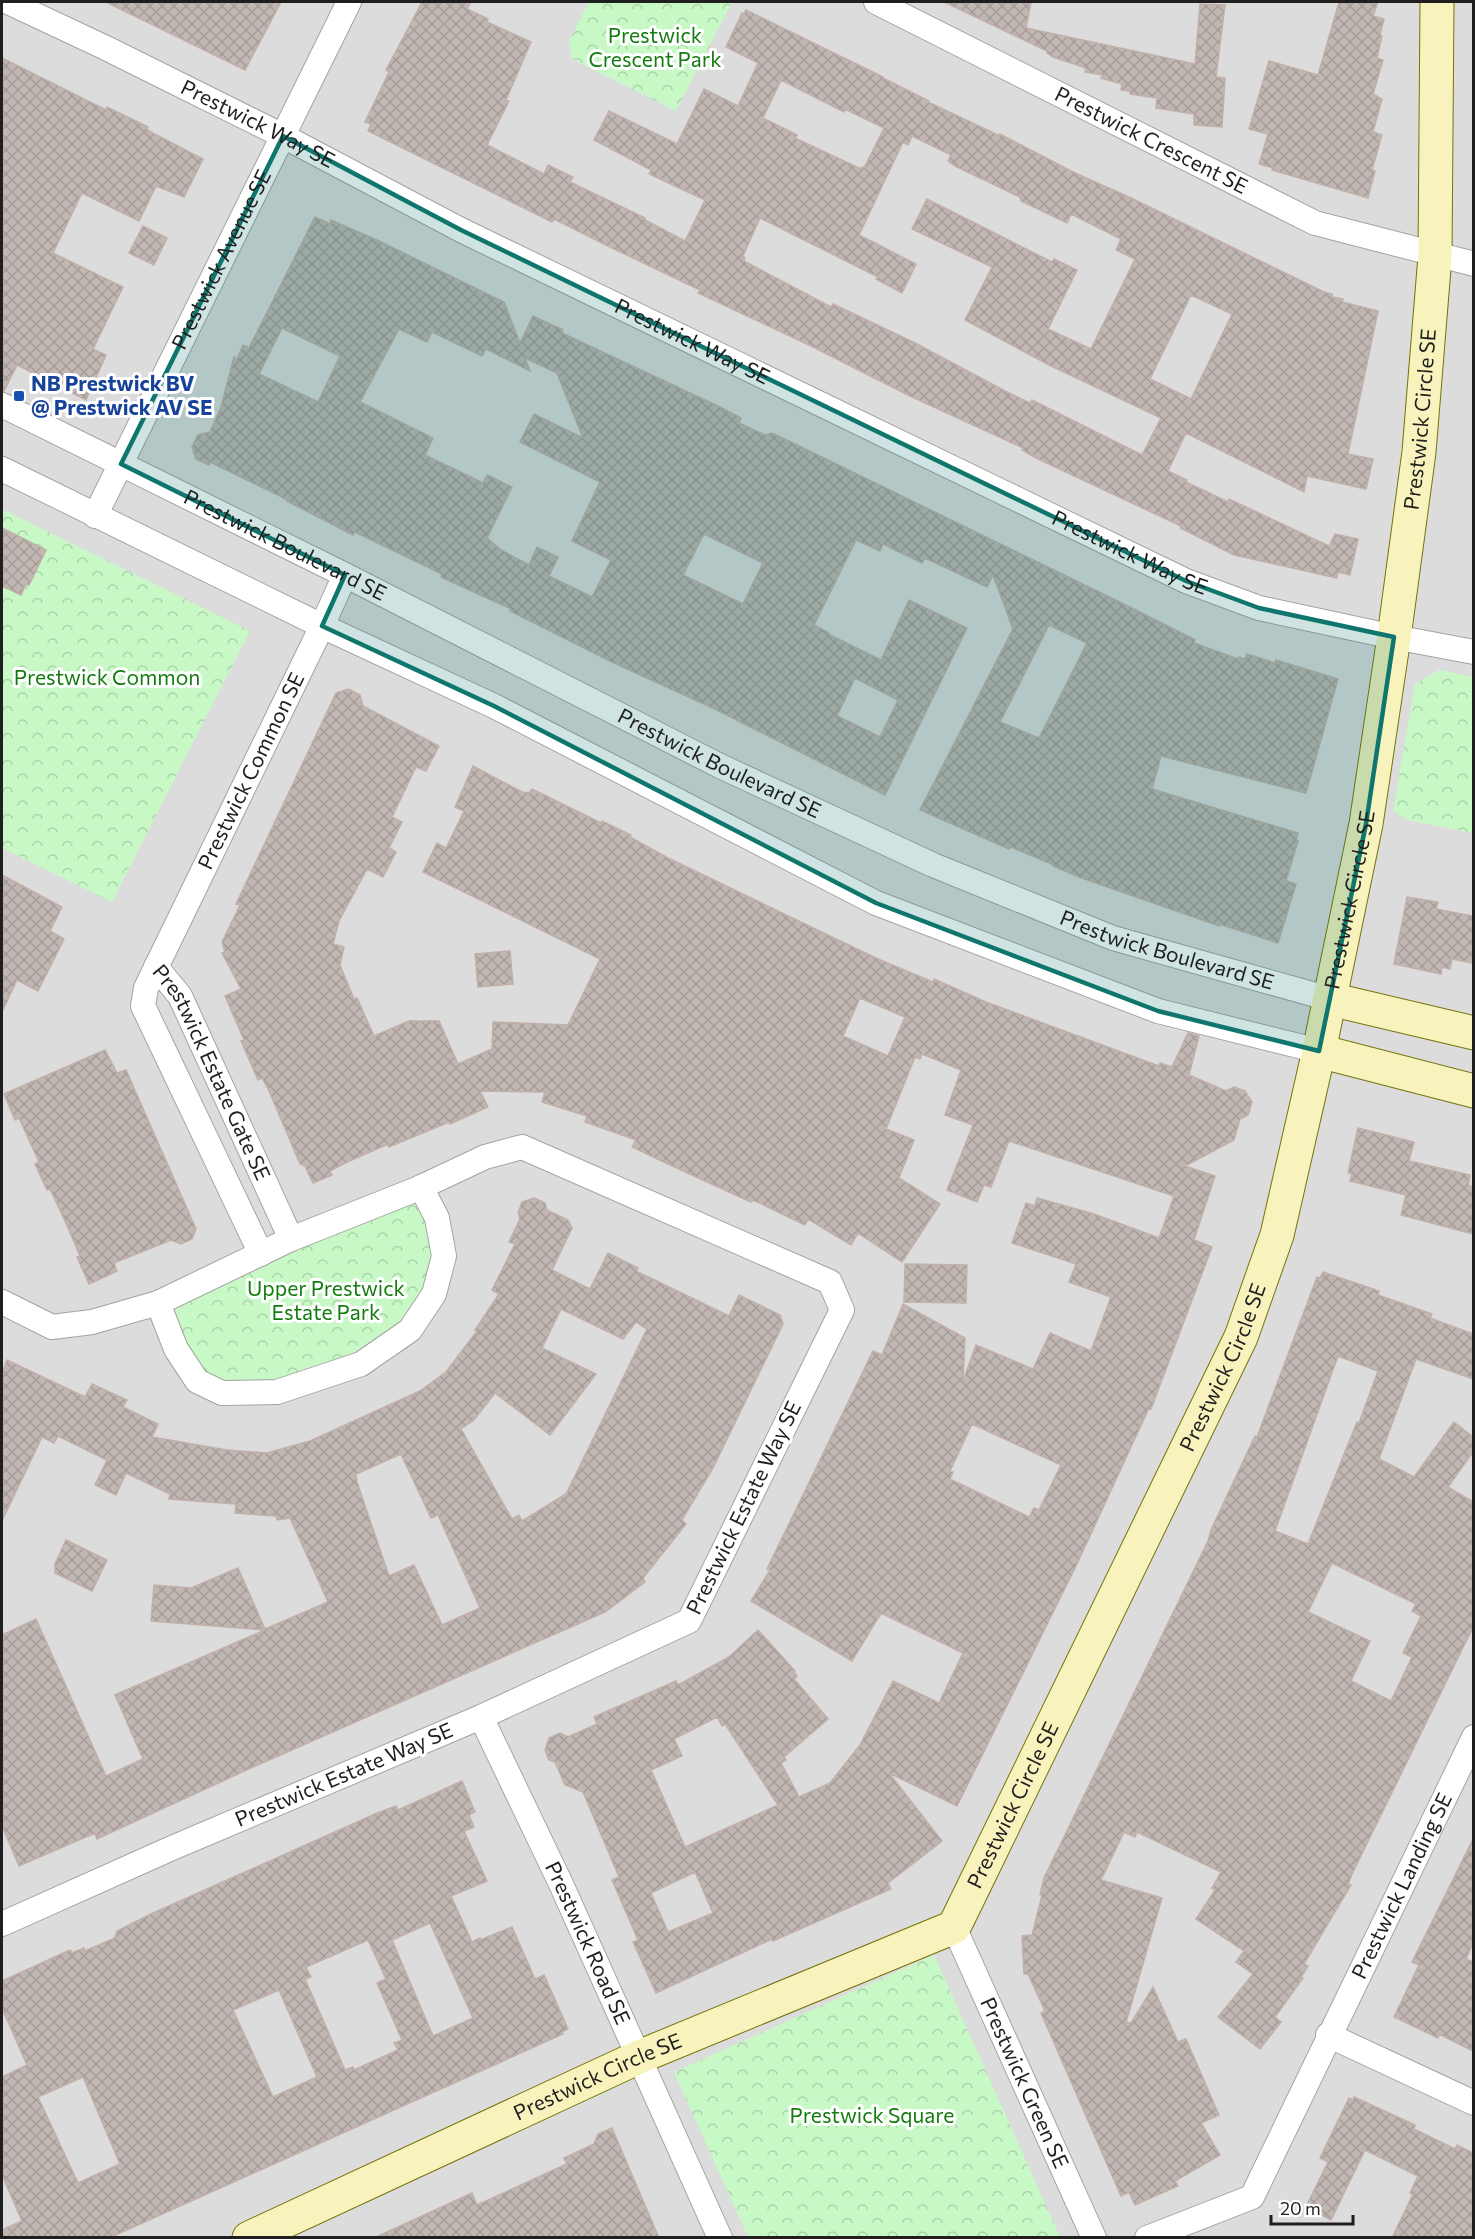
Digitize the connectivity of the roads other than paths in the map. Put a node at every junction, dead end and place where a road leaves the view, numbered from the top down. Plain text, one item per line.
1 (8, 2) edge
2 (349, 2) edge
3 (876, 2) edge
4 (1437, 2) edge
5 (283, 136) junction
6 (1435, 256) junction
7 (1473, 264) edge
8 (2, 405) edge
9 (121, 464) junction
10 (2, 469) edge
11 (95, 516) junction
12 (345, 575) junction
13 (322, 626) junction
14 (1394, 637) junction
15 (1473, 652) edge
16 (156, 967) junction
17 (1330, 999) junction
18 (1473, 1033) edge
19 (1319, 1051) junction
20 (1473, 1091) edge
21 (421, 1187) junction
22 (291, 1239) junction
23 (261, 1254) junction
24 (2, 1302) edge
25 (158, 1303) junction
26 (481, 1717) junction
27 (1473, 1737) edge
28 (2, 1924) edge
29 (954, 1927) junction
30 (1328, 2035) junction
31 (639, 2057) junction
32 (1473, 2103) edge
33 (249, 2238) edge
34 (720, 2238) edge
35 (1094, 2238) edge
36 (1147, 2238) edge

1 - 5 street, Prestwick Way SE
2 - 5 street, Prestwick Avenue SE
3 - 6 street, Prestwick Crescent SE
4 - 6 street, Prestwick Circle SE
5 - 9 street, Prestwick Avenue SE
5 - 14 street, Prestwick Way SE
6 - 7 street, Prestwick Crescent SE
6 - 14 street, Prestwick Circle SE
8 - 9 street, Prestwick Boulevard SE
9 - 11 street, Prestwick Avenue SE
9 - 12 street, Prestwick Boulevard SE
10 - 11 street
11 - 13 street
12 - 13 street, Prestwick Common SE
12 - 17 street, Prestwick Boulevard SE
13 - 16 street, Prestwick Common SE
13 - 19 street
14 - 15 street, Prestwick Way SE
14 - 17 street, Prestwick Circle SE
16 - 22 street, Prestwick Estate Gate SE
16 - 23 street, Prestwick Estate Gate SE
17 - 18 street, Prestwick Boulevard SE
17 - 19 street, Prestwick Circle SE
19 - 20 street
19 - 29 street, Prestwick Circle SE
21 - 22 street, Prestwick Estate Way SE
21 - 25 street
21 - 26 street, Prestwick Estate Way SE
22 - 23 street, Prestwick Estate Way SE
23 - 25 street, Prestwick Estate Way SE
24 - 25 street, Prestwick Estate Way SE
26 - 28 street, Prestwick Estate Way SE
26 - 31 street, Prestwick Road SE
27 - 30 street, Prestwick Landing SE
29 - 31 street, Prestwick Circle SE
29 - 35 street, Prestwick Green SE
30 - 32 street
30 - 36 street, Prestwick Landing SE
31 - 33 street, Prestwick Circle SE
31 - 34 street, Prestwick Road SE

